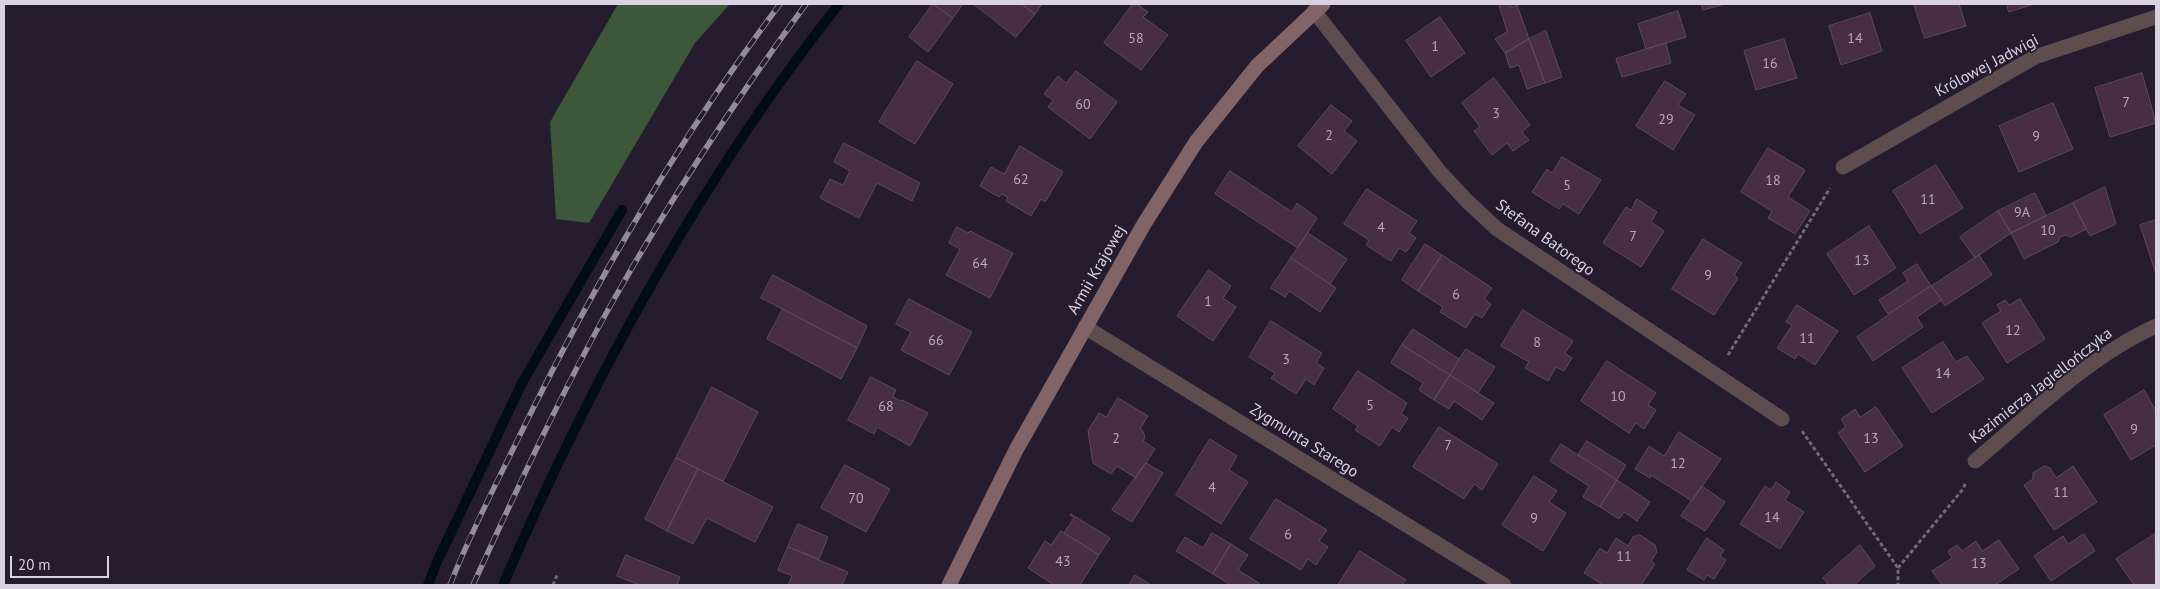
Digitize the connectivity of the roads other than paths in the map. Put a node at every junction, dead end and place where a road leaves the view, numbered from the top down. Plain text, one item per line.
1 (1319, 7) edge
2 (2156, 17) edge
3 (1843, 167) road end
4 (2156, 326) edge
5 (1085, 327) junction
6 (1782, 419) road end
7 (1975, 460) road end
8 (951, 585) edge
9 (1504, 585) edge

1 - 5 street, Armii Krajowej
1 - 6 street, Stefana Batorego
2 - 3 street, Królowej Jadwigi
4 - 7 street, Kazimierza Jagiellończyka
5 - 8 street, Armii Krajowej
5 - 9 street, Zygmunta Starego

